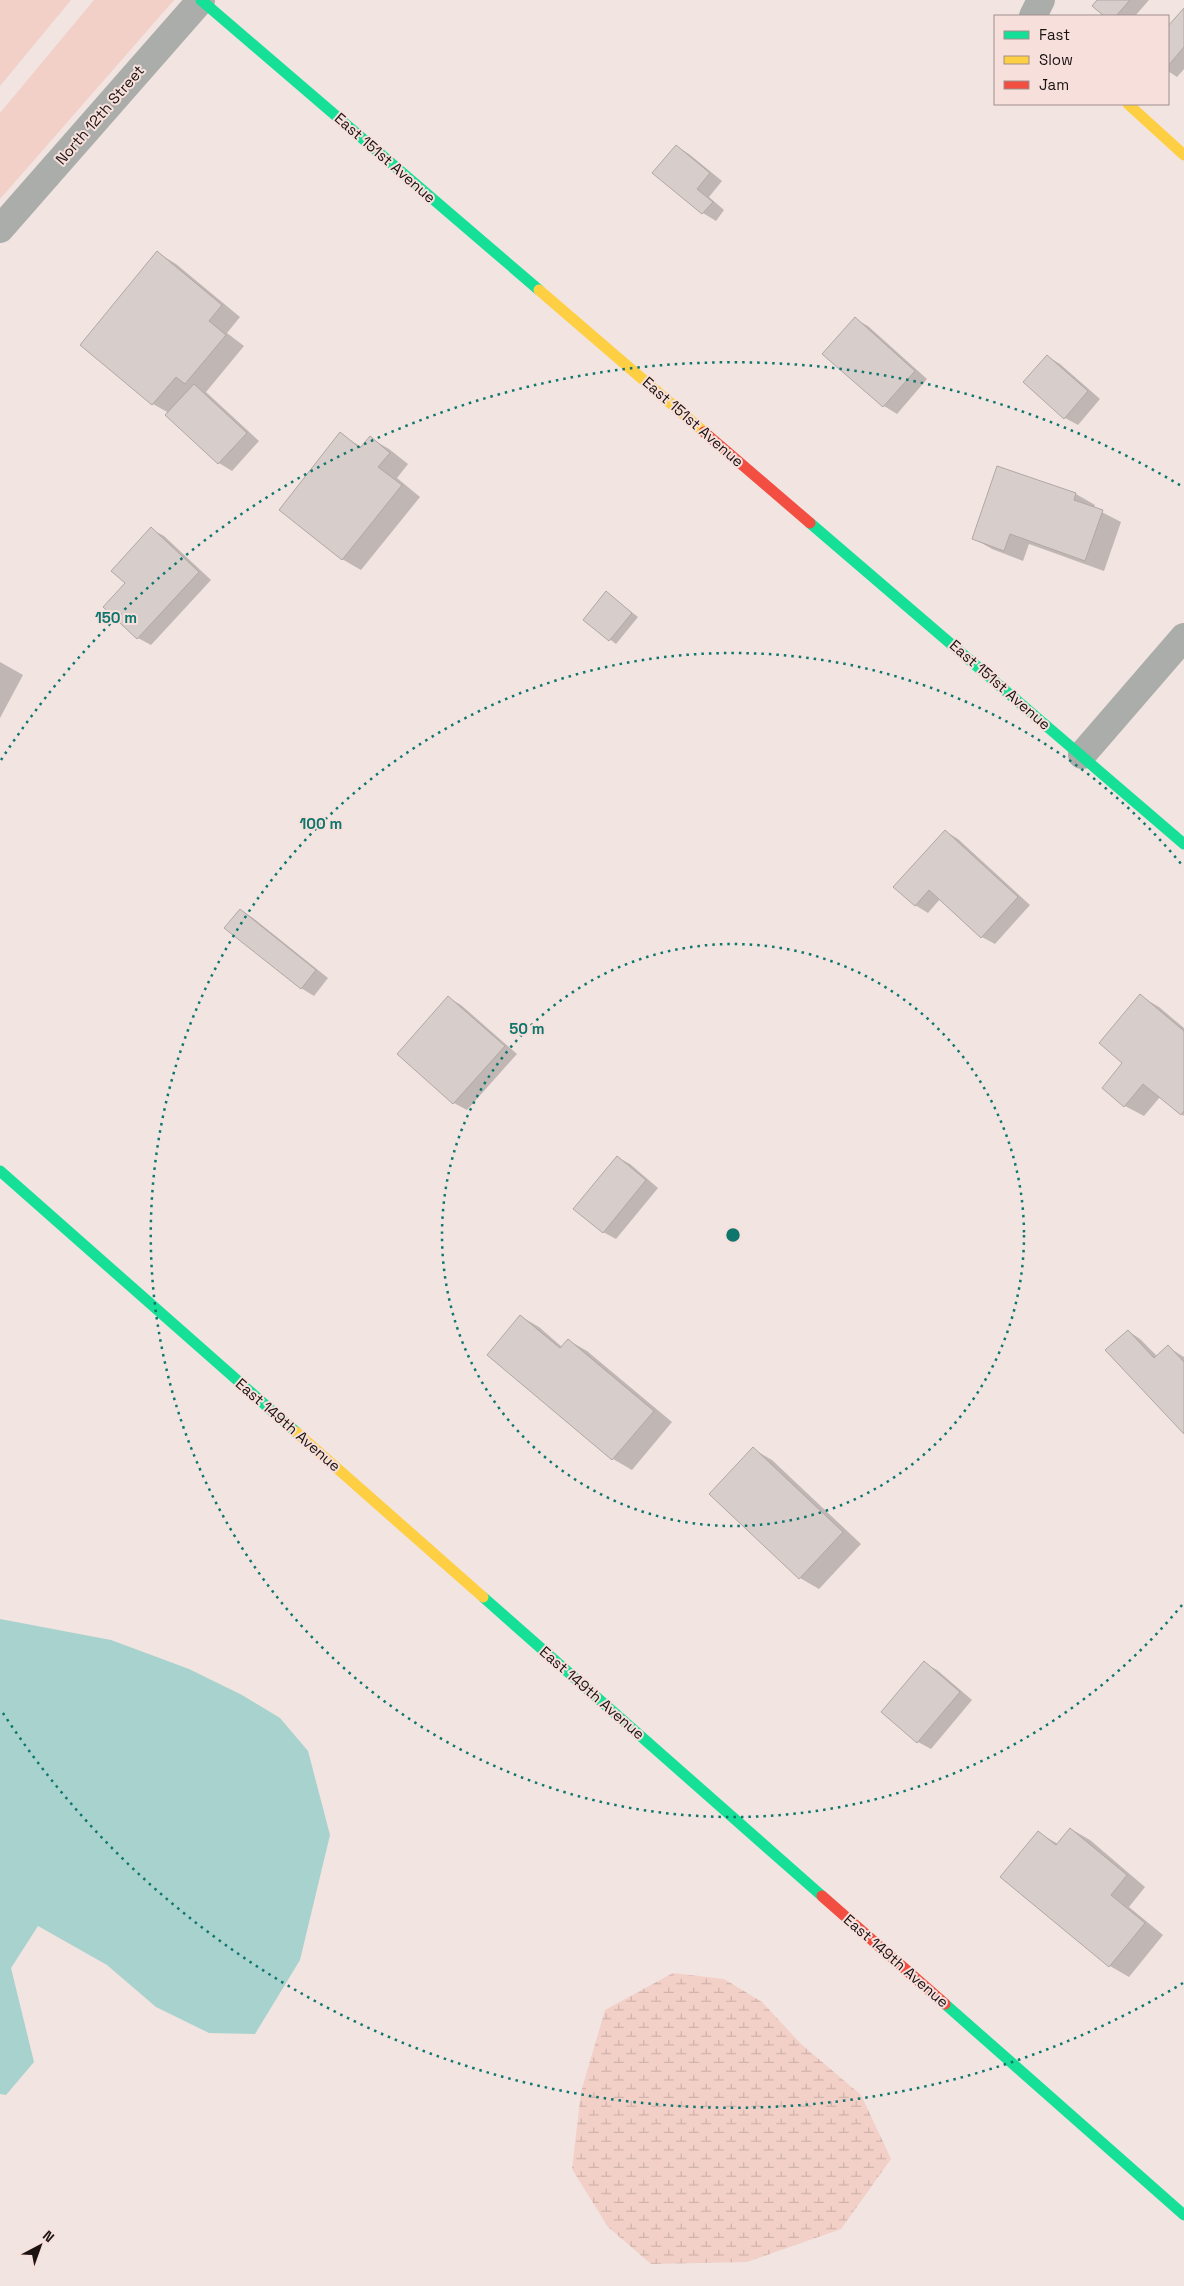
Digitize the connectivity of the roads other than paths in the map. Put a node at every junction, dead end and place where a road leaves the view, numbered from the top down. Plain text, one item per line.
1 (201, 0) edge
2 (1041, 0) edge
3 (1034, 15) edge
4 (1129, 105) edge
5 (1184, 155) edge
6 (0, 229) edge
7 (1184, 637) edge
8 (1082, 755) junction
9 (1184, 844) edge
10 (0, 1171) edge
11 (1184, 2215) edge

1 - 6 street, North 12th Street
1 - 8 street, East 151st Avenue
2 - 3 street
4 - 5 street
7 - 8 street
8 - 9 street, East 151st Avenue
10 - 11 street, East 149th Avenue

